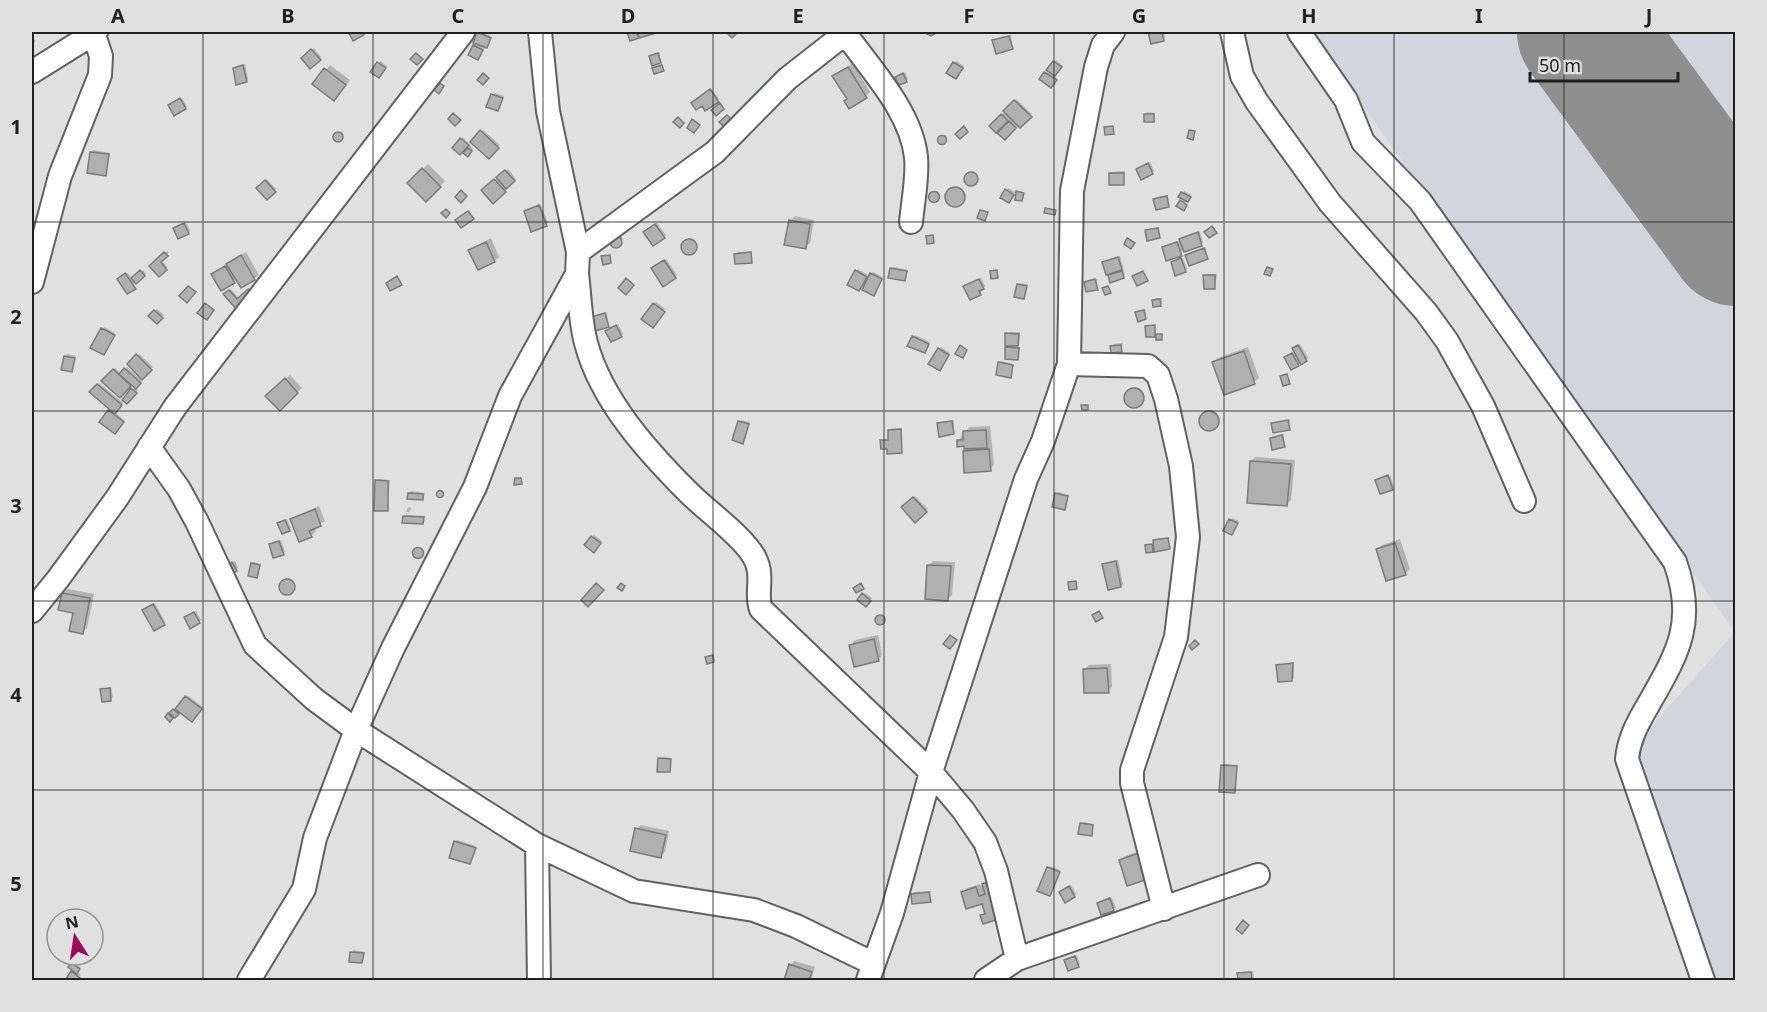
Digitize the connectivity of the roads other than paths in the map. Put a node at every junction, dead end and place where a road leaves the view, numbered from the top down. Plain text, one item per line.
1 (94, 32) edge
2 (463, 32) edge
3 (540, 32) edge
4 (846, 32) edge
5 (1113, 32) edge
6 (1232, 32) edge
7 (1299, 32) edge
8 (32, 72) edge
9 (911, 222) dead end
10 (578, 252) junction
11 (577, 274) junction
12 (32, 282) edge
13 (1069, 364) junction
14 (148, 447) junction
15 (1524, 501) dead end
16 (32, 611) edge
17 (356, 730) junction
18 (931, 772) junction
19 (537, 845) junction
20 (1258, 875) dead end
21 (1164, 909) junction
22 (1017, 959) junction
23 (871, 972) edge
24 (249, 981) edge
25 (539, 981) edge
26 (986, 981) edge
27 (1703, 981) edge

1 - 8 street
1 - 12 street
2 - 14 street
3 - 10 street
4 - 9 street
4 - 10 street
5 - 13 street
6 - 15 street
7 - 27 street
10 - 11 street
11 - 17 street
11 - 18 street
13 - 18 street
13 - 21 street
14 - 16 street
14 - 17 street
17 - 19 street
17 - 24 street
18 - 22 street
18 - 23 street
19 - 23 street
19 - 25 street
20 - 21 street
21 - 22 street
22 - 26 street

